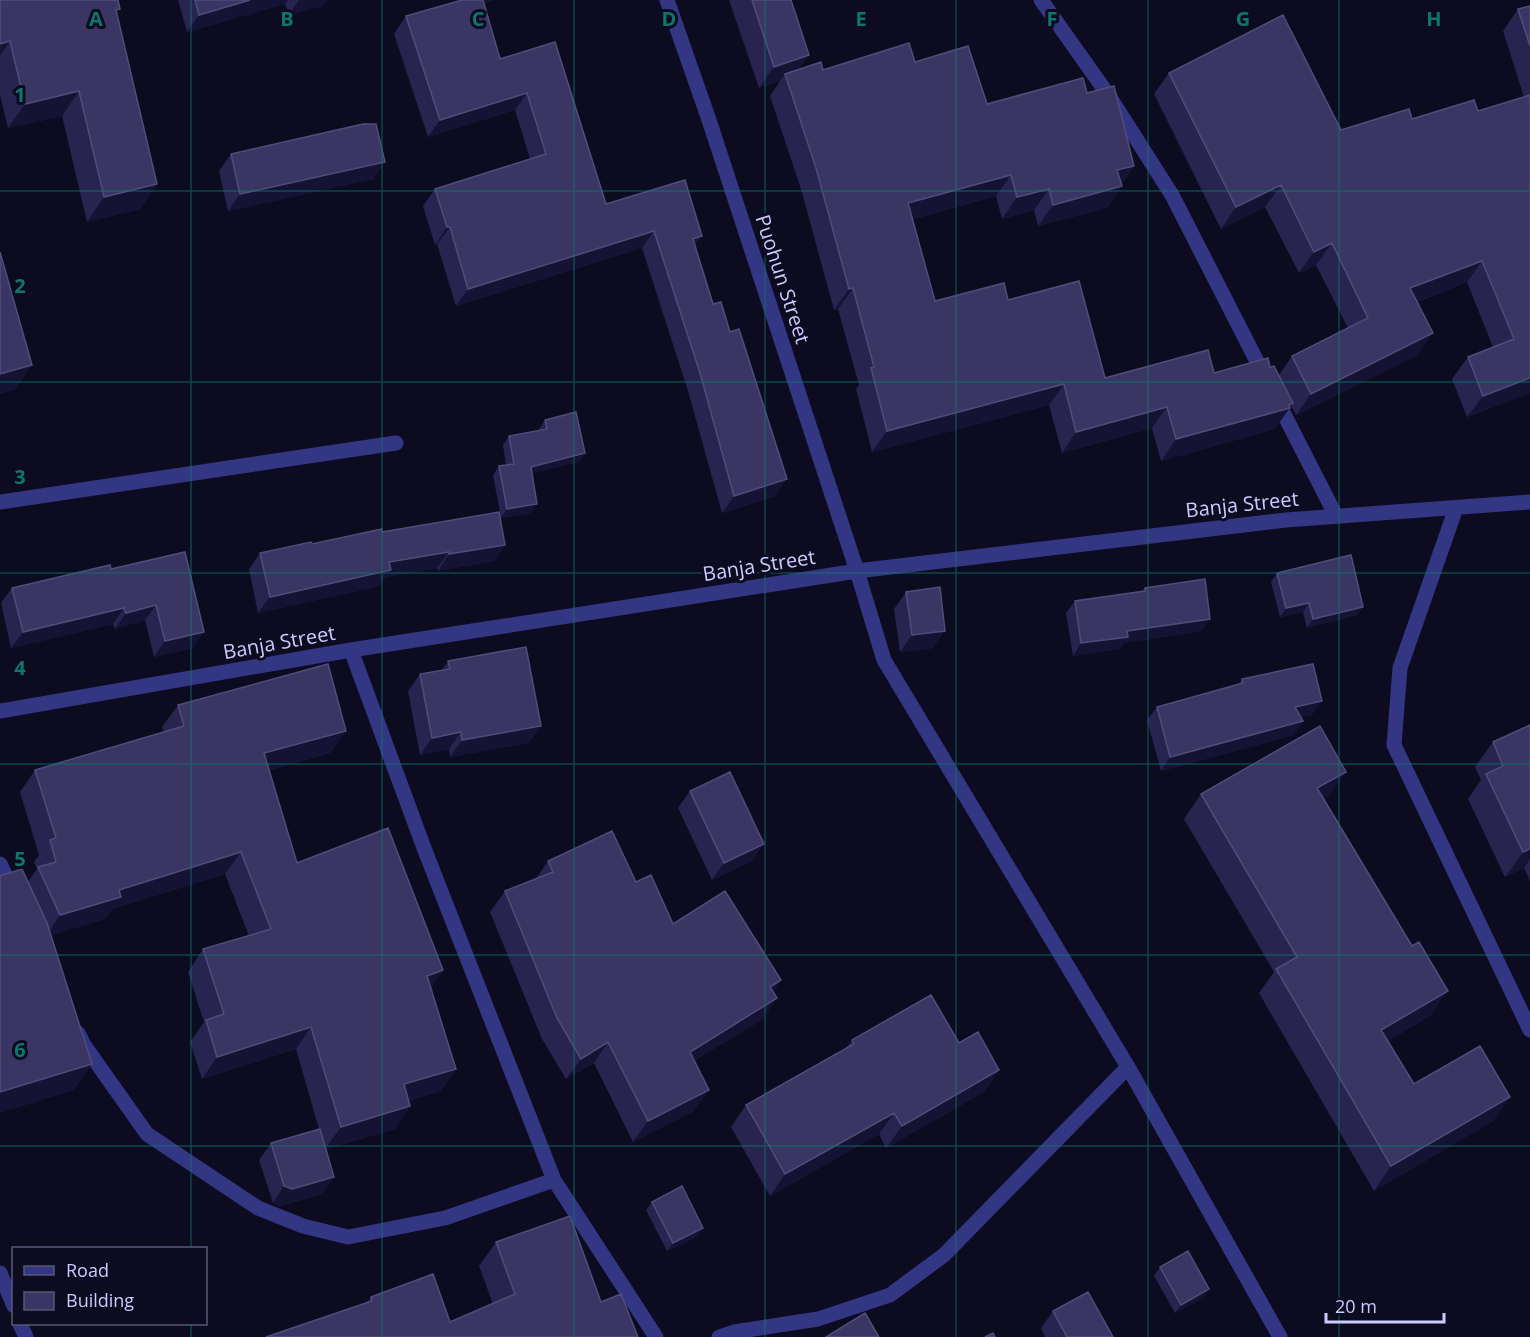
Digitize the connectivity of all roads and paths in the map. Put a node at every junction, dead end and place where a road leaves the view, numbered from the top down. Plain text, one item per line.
1 (667, 0) edge
2 (1041, 0) edge
3 (396, 443) dead end
4 (0, 502) edge
5 (1530, 502) edge
6 (1456, 508) junction
7 (1336, 516) junction
8 (857, 571) junction
9 (351, 650) junction
10 (0, 711) edge
11 (0, 864) edge
12 (20, 907) edge
13 (74, 1024) edge
14 (1530, 1030) edge
15 (1128, 1067) junction
16 (554, 1180) junction
17 (0, 1273) edge
18 (12, 1301) edge
19 (656, 1337) edge
20 (719, 1337) edge
21 (1280, 1337) edge

1 - 8 street, Puohun Street
2 - 7 street
3 - 4 street
5 - 6 street, Banja Street
6 - 7 street, Banja Street
6 - 14 street
7 - 8 street, Banja Street
8 - 9 street, Banja Street
8 - 15 street, Puohun Street
9 - 10 street, Banja Street
9 - 16 street
11 - 12 street
13 - 16 street
15 - 20 street
15 - 21 street, Puohun Street
16 - 19 street
17 - 18 street

